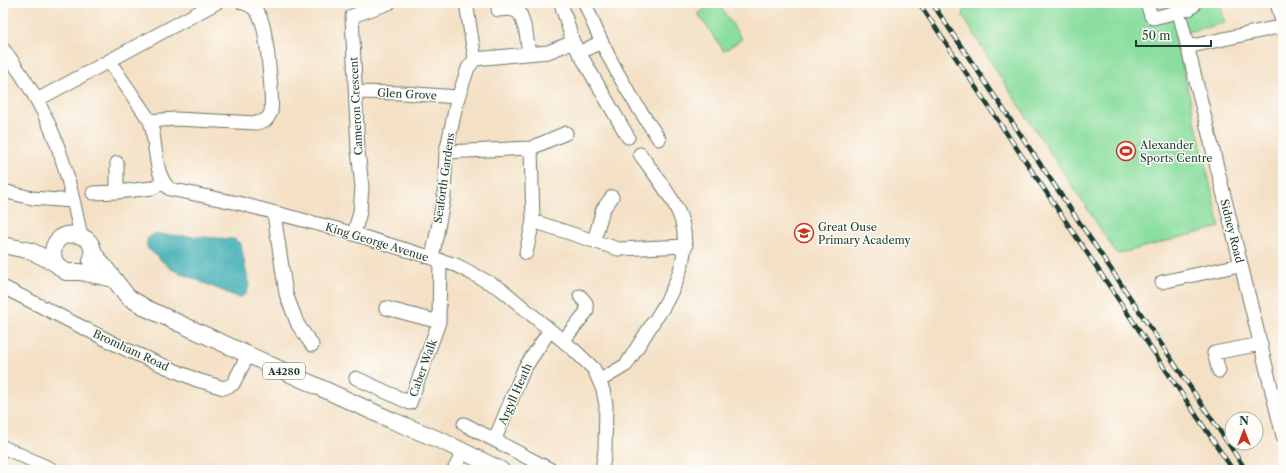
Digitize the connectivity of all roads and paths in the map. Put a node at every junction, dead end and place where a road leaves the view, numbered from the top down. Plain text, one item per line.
1 (216, 3) edge
2 (243, 3) edge
3 (389, 3) edge
4 (466, 3) edge
5 (561, 3) edge
6 (585, 3) edge
7 (1147, 3) edge
8 (1192, 3) edge
9 (1278, 3) edge
10 (498, 10) dead end
11 (1179, 12) junction
12 (1283, 26) edge
13 (601, 42) junction
14 (576, 48) junction
15 (1187, 48) junction
16 (3, 49) edge
17 (529, 54) junction
18 (475, 59) junction
19 (109, 61) junction
20 (356, 92) junction
21 (458, 97) junction
22 (37, 100) junction
23 (150, 121) junction
24 (566, 133) dead end
25 (628, 137) dead end
26 (659, 139) dead end
27 (531, 148) junction
28 (446, 152) junction
29 (640, 154) dead end
30 (117, 162) dead end
31 (163, 182) junction
32 (3, 191) edge
33 (117, 192) junction
34 (93, 193) dead end
35 (612, 197) dead end
36 (74, 204) junction
37 (274, 214) junction
38 (533, 221) junction
39 (354, 234) junction
40 (69, 237) junction
41 (594, 241) junction
42 (3, 244) edge
43 (686, 246) junction
44 (31, 251) junction
45 (92, 251) junction
46 (526, 253) dead end
47 (436, 259) junction
48 (55, 264) junction
49 (1240, 266) junction
50 (80, 272) junction
51 (114, 279) junction
52 (1162, 282) dead end
53 (3, 287) edge
54 (580, 296) dead end
55 (386, 308) dead end
56 (439, 322) junction
57 (550, 330) junction
58 (564, 341) junction
59 (1260, 344) junction
60 (312, 345) dead end
61 (248, 355) junction
62 (1219, 371) dead end
63 (356, 378) dead end
64 (599, 380) junction
65 (464, 424) dead end
66 (1283, 436) edge
67 (495, 439) junction
68 (3, 447) edge
69 (463, 452) junction
70 (54, 470) edge
71 (454, 470) edge
72 (501, 470) edge
73 (551, 470) edge
74 (602, 470) edge

1 - 19 street
2 - 23 street
3 - 20 street, Cameron Crescent
4 - 18 street
5 - 14 street
6 - 13 street
7 - 11 street
8 - 11 street
9 - 12 street
10 - 17 street
11 - 15 street, Sidney Road
12 - 15 street
13 - 14 street
13 - 26 street
14 - 17 street
14 - 25 street
15 - 49 street, Sidney Road
16 - 22 street
17 - 18 street
18 - 21 street, Seaforth Gardens
19 - 22 street
19 - 23 street
20 - 21 street, Glen Grove
20 - 39 street, Cameron Crescent
21 - 28 street, Seaforth Gardens
22 - 36 street
23 - 31 street
24 - 27 street
27 - 28 street
27 - 38 street
28 - 47 street, Seaforth Gardens
29 - 43 street
30 - 33 street
31 - 33 street
31 - 37 street, King George Avenue
32 - 36 street
33 - 34 street
35 - 41 street
36 - 40 street
37 - 39 street, King George Avenue
37 - 60 street
38 - 41 street
38 - 46 street
39 - 47 street, King George Avenue
40 - 44 main road
40 - 45 main road, A4280
40 - 48 main road
41 - 43 street
42 - 44 main road
43 - 64 street
44 - 48 main road
45 - 50 main road
45 - 51 main road, A4280
47 - 56 street, Caber Walk
47 - 57 street, King George Avenue
48 - 50 main road
49 - 52 street
49 - 59 street, Sidney Road
50 - 51 main road
51 - 61 main road, A4280
53 - 61 street, Bromham Road
54 - 58 street
55 - 56 street
56 - 63 street, Caber Walk
57 - 58 street, King George Avenue
57 - 67 street, Argyll Heath
58 - 64 street, King George Avenue
59 - 62 street
59 - 66 street, Sidney Road
61 - 69 main road, A4280
64 - 74 street, King George Avenue
65 - 67 street
67 - 73 street
68 - 70 street
69 - 71 street
69 - 72 main road, A4280

